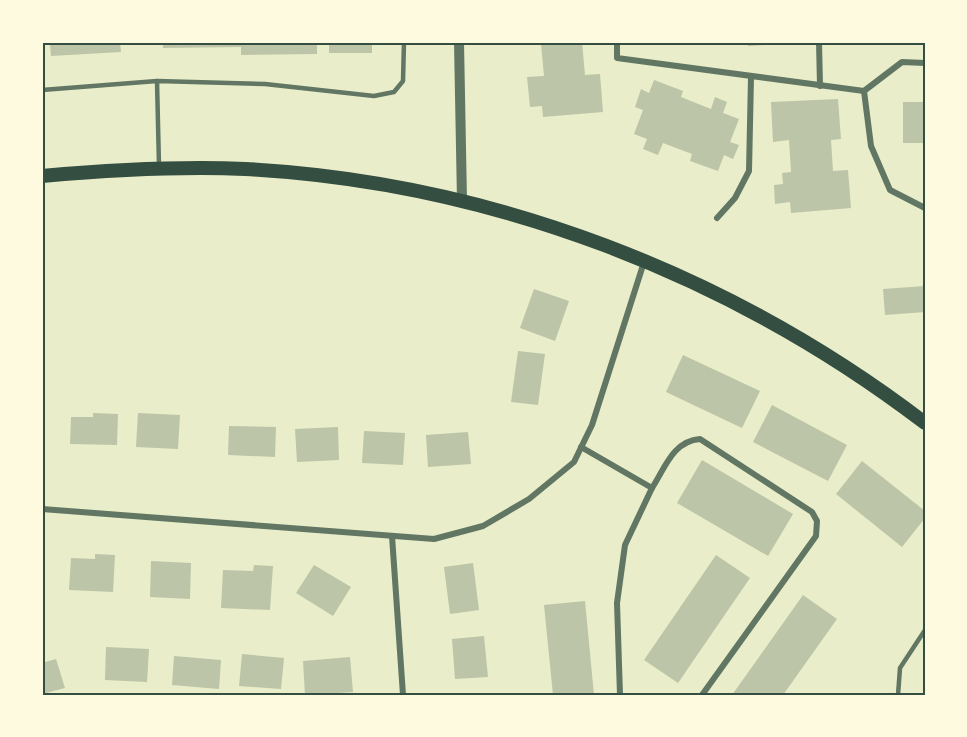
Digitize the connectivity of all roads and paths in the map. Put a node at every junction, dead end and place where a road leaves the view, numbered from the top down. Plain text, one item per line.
1 (404, 42) edge
2 (459, 42) edge
3 (617, 42) edge
4 (819, 42) edge
5 (925, 63) edge
6 (751, 77) junction
7 (157, 81) junction
8 (820, 86) junction
9 (42, 90) edge
10 (864, 91) junction
11 (159, 168) junction
12 (42, 176) edge
13 (462, 201) junction
14 (925, 208) edge
15 (717, 218) dead end
16 (644, 262) junction
17 (925, 423) edge
18 (581, 447) junction
19 (652, 488) junction
20 (42, 509) edge
21 (392, 536) junction
22 (925, 630) edge
23 (403, 695) edge
24 (620, 695) edge
25 (702, 695) edge
26 (898, 695) edge

1 - 7 lane
2 - 13 street
3 - 6 street
4 - 8 street
5 - 10 street
6 - 8 street
6 - 15 street
7 - 9 lane
7 - 11 lane
8 - 10 street
10 - 14 street
11 - 12 main road
11 - 13 main road
13 - 16 main road
16 - 17 main road
16 - 18 street
18 - 19 street
18 - 21 street
19 - 24 street
19 - 25 street
20 - 21 street
21 - 23 street
22 - 26 lane

